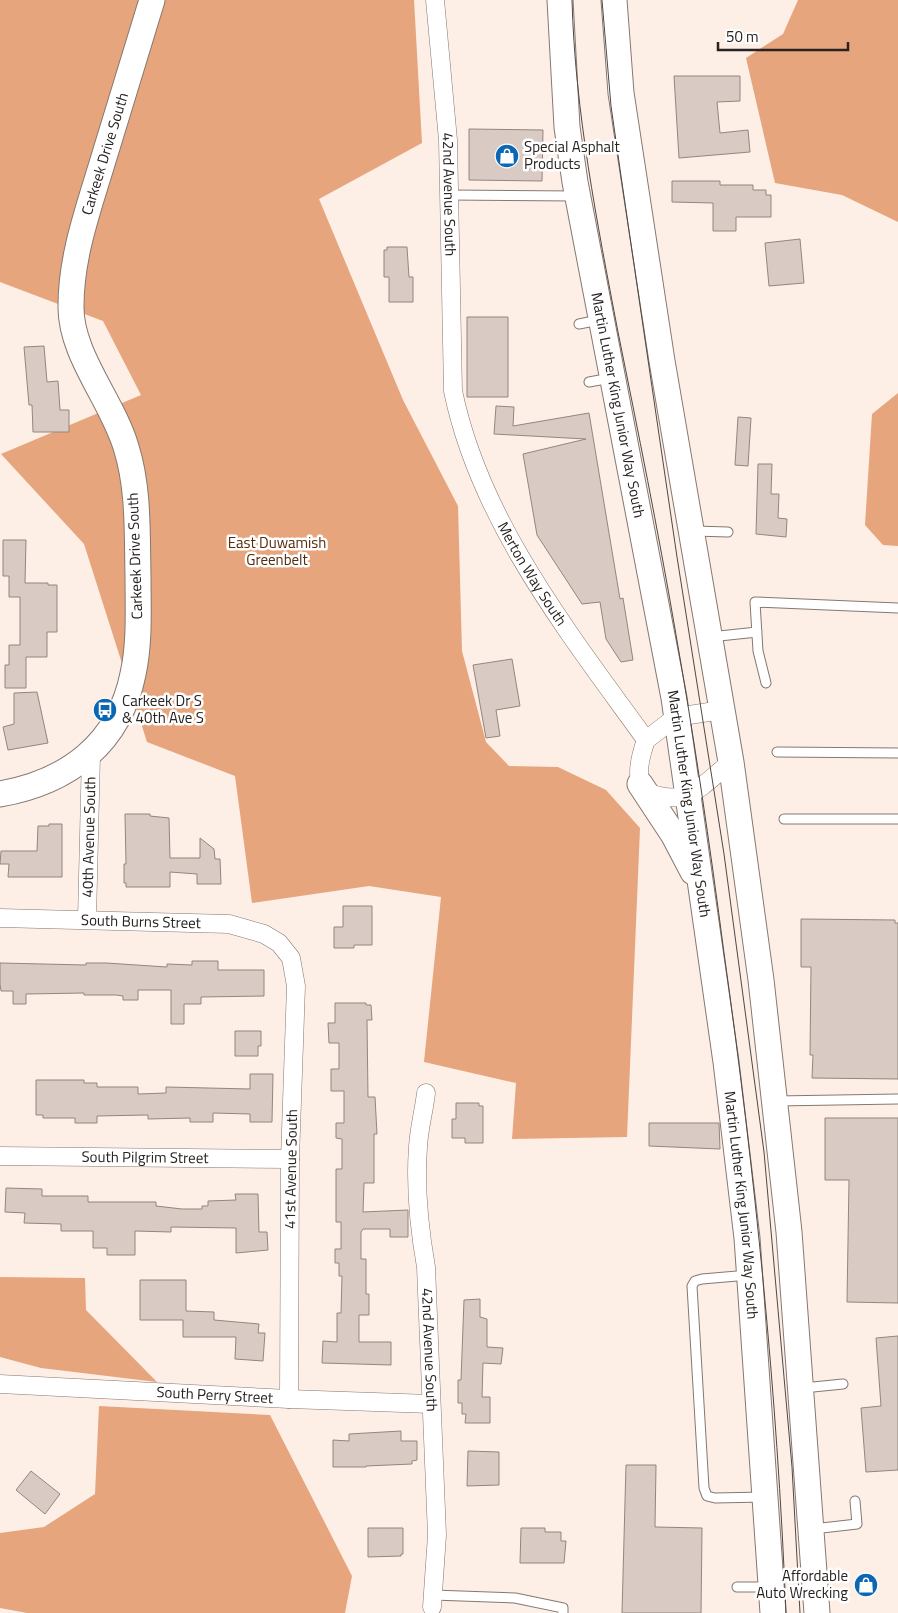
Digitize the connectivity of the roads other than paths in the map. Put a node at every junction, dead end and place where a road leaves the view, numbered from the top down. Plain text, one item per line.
1 (152, 0) edge
2 (435, 0) edge
3 (560, 0) edge
4 (614, 0) edge
5 (448, 195) junction
6 (578, 196) junction
7 (613, 377) junction
8 (589, 382) dead end
9 (453, 390) joint
10 (691, 531) junction
11 (728, 532) dead end
12 (898, 608) edge
13 (757, 632) junction
14 (710, 637) junction
15 (766, 684) dead end
16 (722, 710) junction
17 (676, 718) junction
18 (646, 740) junction
19 (777, 752) dead end
20 (898, 753) edge
21 (90, 754) junction
22 (731, 762) junction
23 (640, 784) junction
24 (0, 794) edge
25 (688, 795) junction
26 (784, 819) dead end
27 (898, 819) edge
28 (701, 887) junction
29 (0, 918) edge
30 (87, 919) junction
31 (279, 943) joint
32 (426, 1093) dead end
33 (898, 1099) edge
34 (776, 1101) junction
35 (0, 1156) edge
36 (290, 1160) junction
37 (750, 1275) junction
38 (0, 1384) edge
39 (843, 1384) dead end
40 (800, 1388) junction
41 (289, 1399) junction
42 (431, 1404) junction
43 (767, 1497) junction
44 (855, 1501) dead end
45 (811, 1529) junction
46 (772, 1586) junction
47 (737, 1587) dead end
48 (432, 1601) joint
49 (563, 1613) edge
50 (774, 1613) edge
51 (817, 1613) edge

1 - 21 main road, Carkeek Drive South
2 - 5 street, 42nd Avenue South
3 - 6 main road, Martin Luther King Junior Way South
4 - 10 main road
5 - 6 lane
5 - 9 street, 42nd Avenue South
6 - 7 main road, Martin Luther King Junior Way South
7 - 8 lane
7 - 17 main road, Martin Luther King Junior Way South
9 - 18 street, Merton Way South
10 - 11 lane
10 - 14 main road
12 - 13 lane
13 - 14 lane
13 - 15 lane
14 - 16 main road
16 - 17 street
16 - 22 main road
17 - 18 street
17 - 25 main road, Martin Luther King Junior Way South
18 - 23 street
19 - 20 lane
21 - 24 main road, Carkeek Drive South
21 - 30 street, 40th Avenue South
22 - 25 street
22 - 34 main road
23 - 25 street
23 - 28 main road
25 - 28 main road, Martin Luther King Junior Way South
26 - 27 lane
28 - 37 main road, Martin Luther King Junior Way South
29 - 30 street, South Burns Street
30 - 31 street, South Burns Street
31 - 36 street, 41st Avenue South
32 - 42 street, 42nd Avenue South
33 - 34 lane
34 - 40 main road
35 - 36 street, South Pilgrim Street
36 - 41 street, 41st Avenue South
37 - 43 main road, Martin Luther King Junior Way South
37 - 43 lane
38 - 41 street, South Perry Street
39 - 40 lane
40 - 45 main road
41 - 42 street, South Perry Street
42 - 48 street, 42nd Avenue South
43 - 46 main road, Martin Luther King Junior Way South
44 - 45 lane
45 - 51 main road
46 - 47 lane
46 - 50 main road, Martin Luther King Junior Way South
48 - 49 lane

